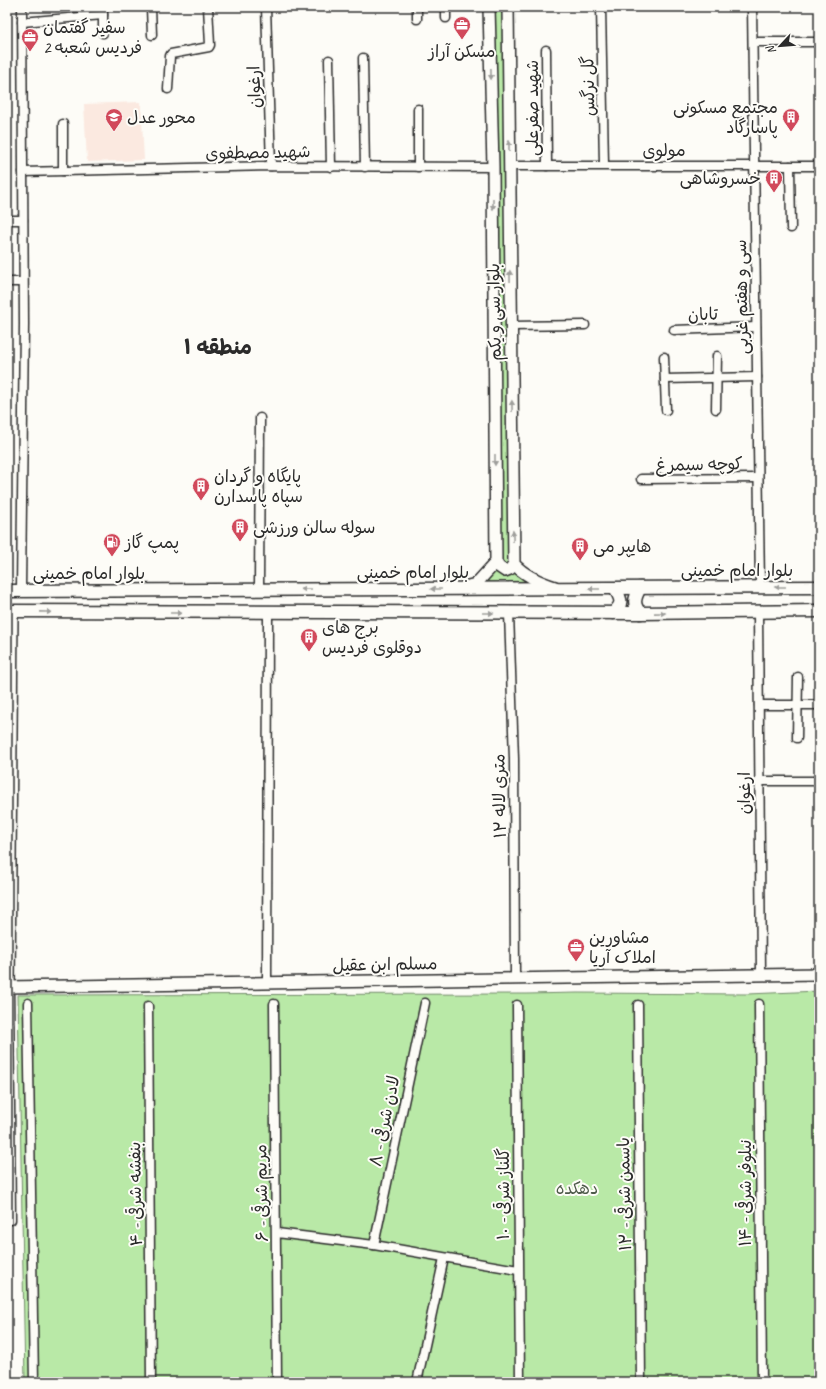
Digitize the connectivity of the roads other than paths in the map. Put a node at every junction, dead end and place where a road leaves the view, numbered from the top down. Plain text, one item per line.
1 (22, 7) edge
2 (151, 7) edge
3 (208, 7) edge
4 (266, 7) edge
5 (417, 7) edge
6 (446, 7) edge
7 (489, 7) edge
8 (508, 7) edge
9 (601, 7) edge
10 (752, 7) edge
11 (103, 11) edge
12 (446, 18) dead end
13 (417, 19) dead end
14 (22, 22) junction
15 (103, 33) dead end
16 (152, 35) dead end
17 (753, 42) junction
18 (819, 42) edge
19 (546, 50) dead end
20 (364, 58) dead end
21 (328, 60) dead end
22 (168, 89) dead end
23 (418, 109) dead end
24 (63, 124) dead end
25 (604, 165) junction
26 (754, 165) junction
27 (271, 166) junction
28 (331, 166) junction
29 (509, 166) junction
30 (547, 166) junction
31 (790, 166) junction
32 (819, 166) edge
33 (365, 167) junction
34 (418, 167) junction
35 (493, 167) junction
36 (63, 171) junction
37 (23, 172) junction
38 (7, 220) edge
39 (23, 220) junction
40 (791, 228) dead end
41 (7, 282) edge
42 (23, 282) junction
43 (585, 325) dead end
44 (511, 326) junction
45 (756, 327) junction
46 (674, 330) dead end
47 (717, 356) dead end
48 (664, 357) dead end
49 (757, 377) junction
50 (717, 378) junction
51 (665, 379) junction
52 (716, 409) dead end
53 (666, 410) dead end
54 (260, 418) dead end
55 (758, 478) junction
56 (641, 479) dead end
57 (496, 562) junction
58 (514, 564) junction
59 (760, 587) junction
60 (819, 587) edge
61 (459, 588) junction
62 (640, 588) junction
63 (559, 589) junction
64 (615, 589) junction
65 (21, 590) junction
66 (259, 590) junction
67 (7, 591) edge
68 (10, 611) edge
69 (819, 611) edge
70 (758, 612) junction
71 (268, 613) junction
72 (509, 613) junction
73 (613, 613) junction
74 (640, 613) junction
75 (798, 677) dead end
76 (798, 705) junction
77 (819, 705) edge
78 (759, 706) junction
79 (797, 738) dead end
80 (759, 781) junction
81 (819, 781) edge
82 (761, 974) junction
83 (819, 974) edge
84 (515, 979) junction
85 (267, 983) junction
86 (8, 987) edge
87 (28, 1003) dead end
88 (425, 1003) dead end
89 (274, 1004) dead end
90 (759, 1004) dead end
91 (517, 1005) dead end
92 (638, 1005) dead end
93 (148, 1006) dead end
94 (9, 1197) edge
95 (11, 1220) dead end
96 (277, 1233) junction
97 (374, 1245) junction
98 (444, 1258) junction
99 (518, 1270) junction
100 (34, 1382) edge
101 (152, 1382) edge
102 (278, 1382) edge
103 (417, 1382) edge
104 (520, 1382) edge
105 (641, 1382) edge
106 (762, 1382) edge

1 - 14 street
2 - 16 street
3 - 22 street
4 - 27 street, ارغوان
5 - 13 street
6 - 12 street
7 -> 35 main road, بلوار سی و یکم
29 -> 8 main road, بلوار سی و یکم
9 - 25 street, گل نرگس
10 - 17 street, سی و هفتم غربی
11 - 14 street
11 - 15 street
14 - 37 street
17 - 18 street
17 - 26 street, سی و هفتم غربی
19 - 30 street, شهید صفرعلی
20 - 33 street
21 - 28 street
23 - 34 street
24 - 36 street
25 - 26 street, مولوی
25 - 30 street, مولوی
26 - 31 street, مولوی
26 - 45 street, سی و هفتم غربی
27 - 28 street, شهید مصطفوی
27 - 36 street, شهید مصطفوی
28 - 33 street, شهید مصطفوی
29 - 30 street, مولوی
44 -> 29 main road, بلوار سی و یکم
31 - 32 street, مولوی
31 - 40 street
33 - 34 street, شهید مصطفوی
34 - 35 street, شهید مصطفوی
35 -> 57 main road, بلوار سی و یکم
36 - 37 street, شهید مصطفوی
37 - 39 street
38 - 39 street
39 - 42 street
41 - 42 street
42 - 65 street
43 - 44 street
58 -> 44 main road, بلوار سی و یکم
45 - 46 street, تابان
45 - 49 street, سی و هفتم غربی
47 - 50 street
48 - 51 street
49 - 50 street
49 - 55 street, سی و هفتم غربی
50 - 51 street
50 - 52 street
51 - 53 street
54 - 66 street
55 - 56 street, کوچه سیمرغ
55 - 59 street, سی و هفتم غربی
57 - 58 main road
57 - 61 main road
58 - 63 main road
60 -> 59 main road, بلوار امام خمینی
59 - 62 main road, بلوار امام خمینی
61 - 63 main road, بلوار امام خمینی
61 -> 66 main road, بلوار امام خمینی
62 - 64 main road, بلوار امام خمینی
62 - 74 main road
64 -> 63 main road, بلوار امام خمینی
64 - 73 main road
65 - 66 main road, بلوار امام خمینی
65 - 67 main road, بلوار امام خمینی
68 -> 71 main road
68 - 86 main road
69 - 70 main road
74 -> 70 main road
70 - 78 street, ارغوان
71 -> 72 main road
71 - 85 street
72 - 73 main road
72 - 84 street, ۱۲ متری لاله
73 - 74 main road
75 - 76 street
76 - 77 street
76 - 78 street
76 - 79 street
78 - 80 street, ارغوان
80 - 81 street
80 - 82 street, ارغوان
82 - 83 main road, مسلم ابن عقیل
82 - 84 main road, مسلم ابن عقیل
84 - 85 main road, مسلم ابن عقیل
85 - 86 main road, مسلم ابن عقیل
86 - 94 street
87 - 100 street
88 - 97 street, لادن شرقی - ۸
89 - 96 street, مریم شرقی - ۶
90 - 106 street, نیلوفر شرقی - ۱۴
91 - 99 street, گلناز شرقی - ۱۰
92 - 105 street, یاسمن شرقی - ۱۲
93 - 101 street, بنفشه شرقی - ۴
94 - 95 street
96 - 97 street
96 - 102 street, مریم شرقی - ۶
97 - 98 street
98 - 99 street
98 - 103 street
99 - 104 street, گلناز شرقی - ۱۰

